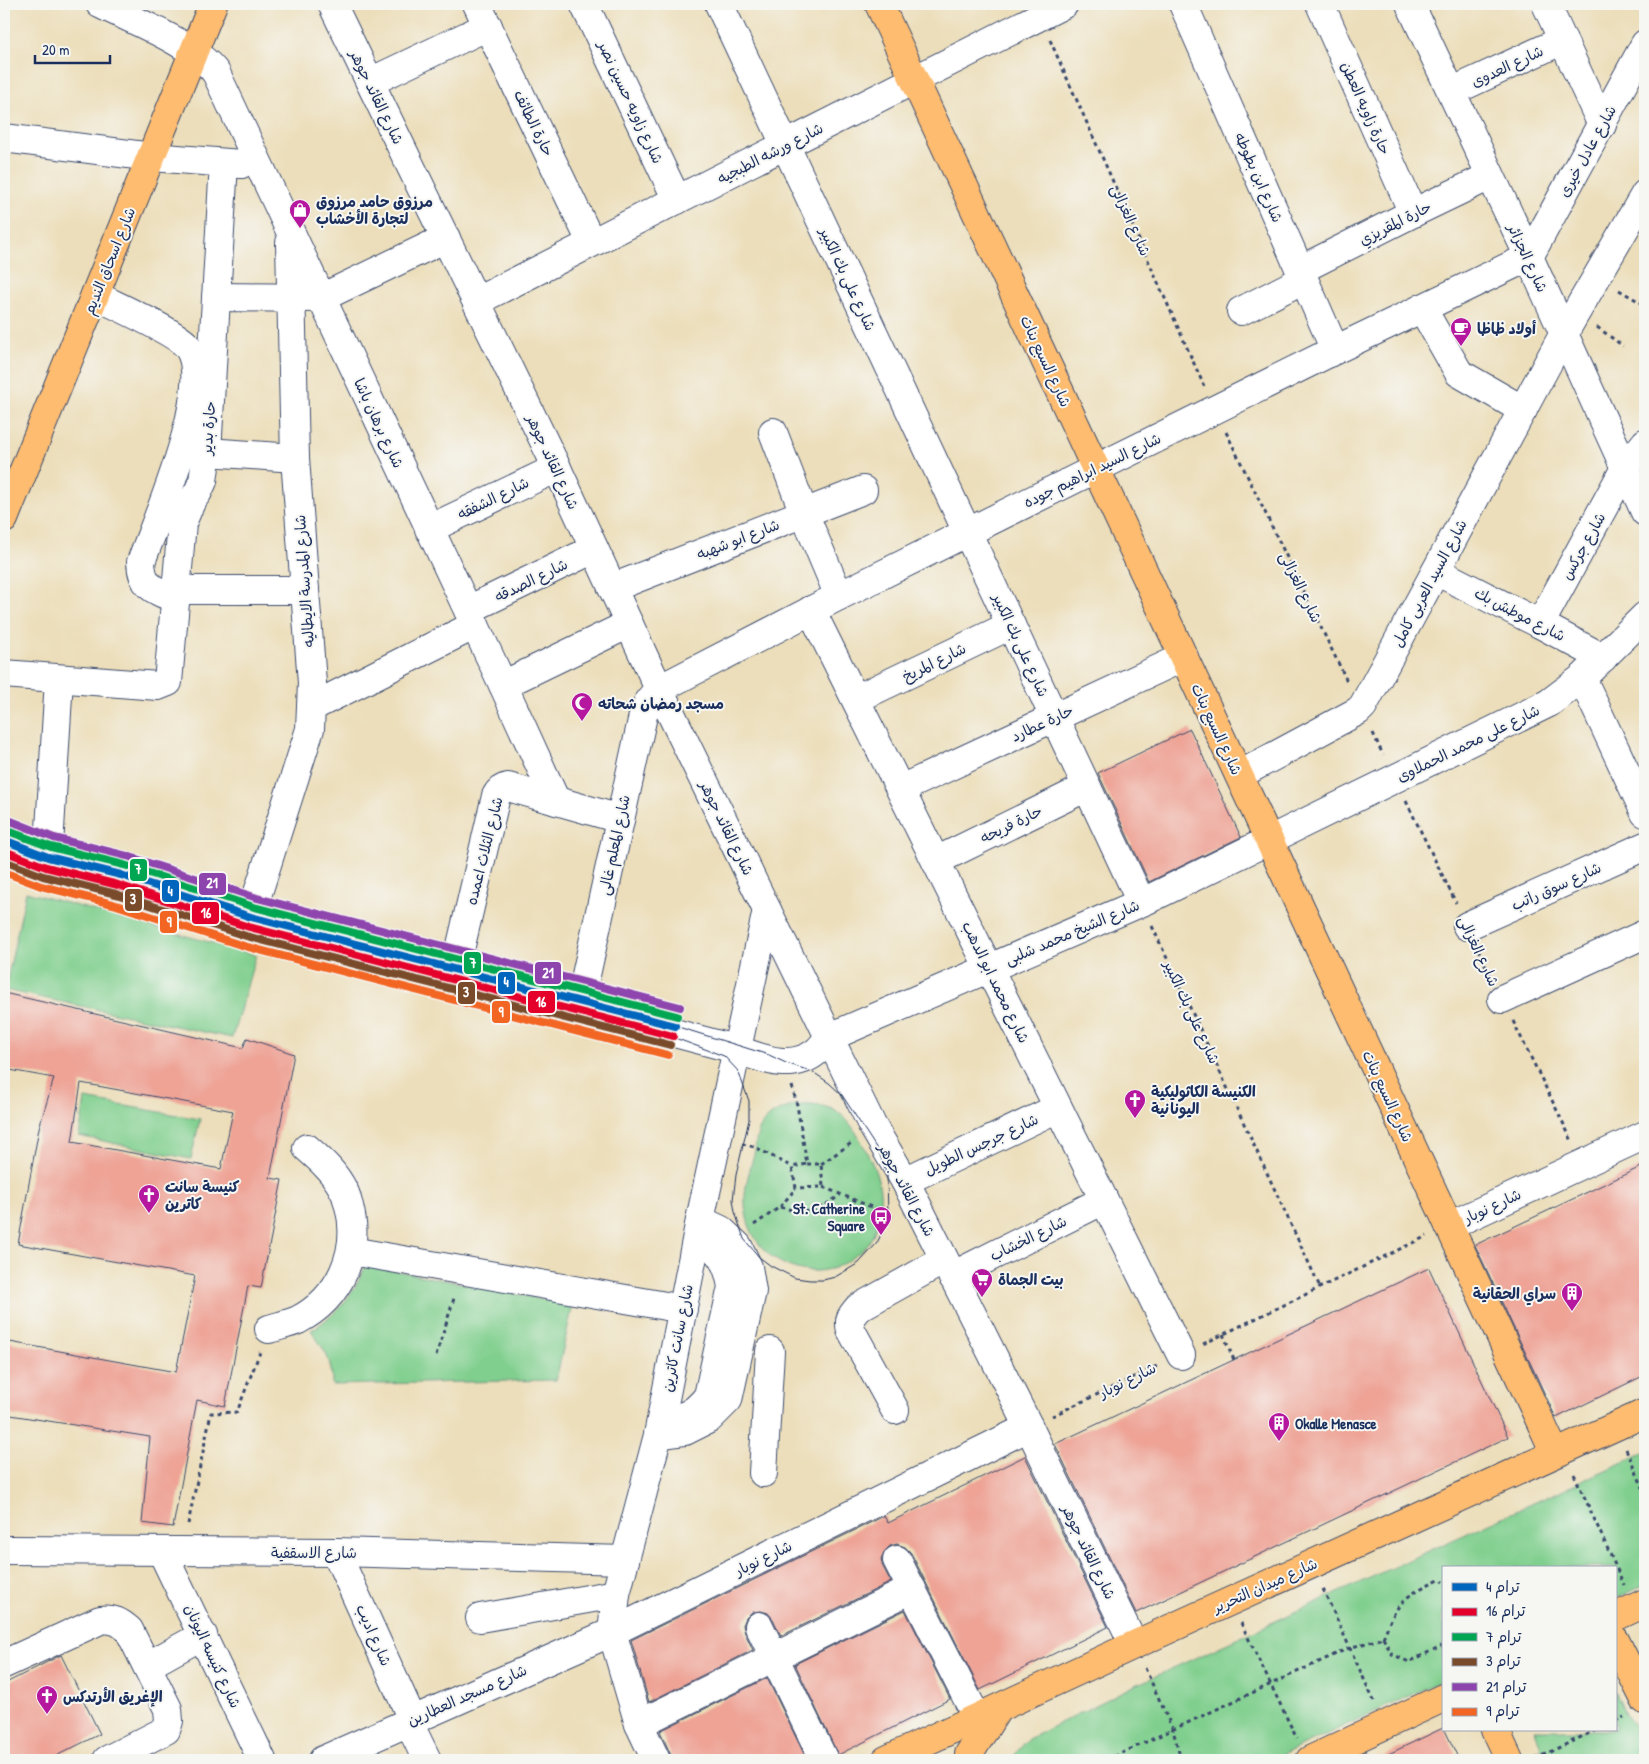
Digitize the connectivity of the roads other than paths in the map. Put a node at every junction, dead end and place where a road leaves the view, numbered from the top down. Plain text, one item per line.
1 (100, 4) edge
2 (214, 4) edge
3 (332, 4) edge
4 (584, 4) edge
5 (719, 4) edge
6 (879, 4) edge
7 (1064, 4) edge
8 (1183, 4) edge
9 (1320, 4) edge
10 (1410, 4) edge
11 (1546, 4) edge
12 (1037, 10) edge
13 (482, 15) edge
14 (1563, 40) junction
15 (1645, 44) edge
16 (193, 52) junction
17 (915, 80) junction
18 (370, 82) junction
19 (1450, 92) junction
20 (1602, 125) junction
21 (4, 138) edge
22 (785, 146) junction
23 (152, 157) junction
24 (224, 163) junction
25 (260, 166) junction
26 (1490, 176) junction
27 (1645, 194) edge
28 (677, 200) junction
29 (1413, 213) junction
30 (290, 231) junction
31 (446, 238) junction
32 (591, 242) junction
33 (1529, 257) junction
34 (1302, 275) junction
35 (95, 295) junction
36 (216, 298) junction
37 (292, 298) junction
38 (321, 298) junction
39 (477, 301) junction
40 (1422, 308) junction
41 (1241, 311) dead end
42 (1570, 323) junction
43 (1335, 350) junction
44 (1523, 410) junction
45 (773, 432) dead end
46 (1644, 446) edge
47 (207, 452) junction
48 (295, 458) junction
49 (557, 468) junction
50 (1096, 468) junction
51 (1625, 468) junction
52 (863, 490) dead end
53 (1645, 512) edge
54 (804, 513) junction
55 (4, 519) edge
56 (429, 529) junction
57 (968, 532) junction
58 (594, 549) junction
59 (1436, 571) junction
60 (612, 588) junction
61 (305, 590) junction
62 (176, 595) junction
63 (839, 596) junction
64 (812, 610) junction
65 (1645, 616) edge
66 (471, 617) junction
67 (629, 624) junction
68 (1540, 624) junction
69 (1011, 625) junction
70 (1184, 656) junction
71 (1603, 658) junction
72 (4, 674) edge
73 (1582, 678) junction
74 (60, 679) junction
75 (503, 685) junction
76 (659, 689) junction
77 (856, 700) junction
78 (312, 707) junction
79 (1054, 717) junction
80 (1239, 775) junction
81 (1087, 787) junction
82 (901, 789) junction
83 (556, 801) junction
84 (1645, 813) edge
85 (620, 819) junction
86 (1269, 840) junction
87 (1645, 846) edge
88 (4, 848) edge
89 (936, 861) junction
90 (48, 863) junction
91 (1141, 902) junction
92 (767, 910) junction
93 (249, 921) junction
94 (1467, 926) road end
95 (1645, 934) edge
96 (988, 968) junction
97 (454, 975) junction
98 (1502, 999) road end
99 (579, 1006) junction
100 (830, 1037) junction
101 (738, 1050) junction
102 (1058, 1108) junction
103 (1645, 1135) edge
104 (307, 1148) dead end
105 (905, 1181) junction
106 (1104, 1200) junction
107 (1448, 1226) junction
108 (698, 1229) junction
109 (351, 1251) junction
110 (948, 1268) junction
111 (683, 1309) junction
112 (269, 1329) road end
113 (740, 1344) junction
114 (1181, 1354) road end
115 (895, 1410) dead end
116 (1645, 1413) edge
117 (660, 1426) junction
118 (1029, 1427) junction
119 (1559, 1452) junction
120 (763, 1473) dead end
121 (4, 1550) edge
122 (172, 1552) junction
123 (336, 1552) junction
124 (625, 1560) junction
125 (897, 1560) dead end
126 (912, 1589) junction
127 (616, 1594) junction
128 (480, 1618) dead end
129 (759, 1626) dead end
130 (612, 1632) junction
131 (203, 1634) junction
132 (1616, 1642) edge
133 (1134, 1645) junction
134 (774, 1657) junction
135 (4, 1664) edge
136 (147, 1666) junction
137 (1442, 1698) edge
138 (1645, 1700) edge
139 (987, 1714) junction
140 (410, 1720) junction
141 (639, 1724) junction
142 (1496, 1732) edge
143 (1304, 1752) edge
144 (108, 1760) edge
145 (262, 1760) edge
146 (323, 1760) edge
147 (427, 1760) edge
148 (656, 1760) edge
149 (824, 1760) edge
150 (886, 1760) edge
151 (969, 1760) edge
152 (1508, 1760) edge

1 - 16 street, شارع برهان باشا
2 - 16 main road, شارع اسحاق النديم
3 - 18 street, شارع القائد جوهر
4 - 28 street, شارع زاويه حسين نصر
5 - 22 street, شارع على بك الكبير
6 - 17 main road, شارع السبع بنات
7 - 12 street, شارع ورشه الطبجيه
8 - 34 street, شارع ابن بطوطه
9 - 29 street, حارة زاويه العطن
10 - 19 street, شارع الجزائر
11 - 14 street
12 - 17 street, شارع ورشه الطبجيه
13 - 18 street
13 - 32 street, حارة الطائف
14 - 19 street, شارع العدوى
14 - 20 street
15 - 20 street, شارع عادل خيرى
16 - 23 main road, شارع اسحاق النديم
16 - 25 street, شارع برهان باشا
17 - 22 street, شارع ورشه الطبجيه
17 - 50 main road, شارع السبع بنات
18 - 31 street, شارع القائد جوهر
19 - 26 street, شارع الجزائر
20 - 33 street, شارع عادل خيرى
21 - 23 street
22 - 28 street, شارع ورشه الطبجيه
22 - 57 street, شارع على بك الكبير
23 - 24 street
23 - 35 main road, شارع اسحاق النديم
24 - 25 street
24 - 36 street, حارة بدير
25 - 30 street, شارع برهان باشا
26 - 29 street, حارة المقريزي
26 - 33 street, شارع الجزائر
27 - 42 street, شارع السيد العربى كامل
28 - 32 street, شارع ورشه الطبجيه
29 - 34 street, حارة المقريزي
30 - 37 street, شارع المدرسة الايطاليه
30 - 38 street, شارع برهان باشا
31 - 38 street
31 - 39 street, شارع القائد جوهر
32 - 39 street, شارع ورشه الطبجيه
33 - 40 street, شارع السيد ابراهيم جوده
33 - 42 street, شارع الجزائر
34 - 41 street, حارة المقريزي
34 - 43 street, شارع ابن بطوطه
35 - 55 main road, شارع اسحاق النديم
35 - 62 street
36 - 37 street
36 - 47 street, حارة بدير
37 - 38 street
37 - 48 street, شارع المدرسة الايطاليه
38 - 56 street, شارع برهان باشا
39 - 49 street, شارع القائد جوهر
40 - 43 street, شارع السيد ابراهيم جوده
40 - 44 street
42 - 44 street, شارع السيد العربى كامل
42 - 51 street, شارع الجزائر
43 - 50 street, شارع السيد ابراهيم جوده
44 - 59 street, شارع السيد العربى كامل
45 - 54 street
46 - 51 street, شارع جركس
47 - 48 street
47 - 62 street, حارة بدير
48 - 61 street, شارع المدرسة الايطاليه
49 - 56 street, شارع الشفقه
49 - 58 street, شارع القائد جوهر
50 - 57 street, شارع السيد ابراهيم جوده
50 - 70 main road, شارع السبع بنات
51 - 53 street, شارع الجزائر
51 - 68 street, شارع جركس
52 - 54 street, شارع ابو شهبه
54 - 60 street, شارع ابو شهبه
54 - 63 street
56 - 66 street, شارع برهان باشا
57 - 63 street, شارع السيد ابراهيم جوده
57 - 69 street, شارع على بك الكبير
58 - 60 street, شارع القائد جوهر
58 - 66 street, شارع الصدقه
59 - 68 street, شارع موطش بك
59 - 80 street, شارع السيد العربى كامل
60 - 67 street, شارع القائد جوهر
61 - 62 street
61 - 78 street, شارع المدرسة الايطاليه
62 - 74 street, حارة بدير
63 - 64 street, شارع السيد ابراهيم جوده
64 - 76 street, شارع السيد ابراهيم جوده
64 - 77 street, شارع محمد ابو الدهب
65 - 71 street, شارع على محمد الحملاوى
66 - 75 street, شارع برهان باشا
66 - 78 street, شارع الصدقه
67 - 75 street
67 - 76 street, شارع القائد جوهر
68 - 71 street, شارع موطش بك
69 - 77 street, شارع المريخ
69 - 79 street, شارع على بك الكبير
70 - 79 street, حارة عطارد
70 - 80 main road, شارع السبع بنات
71 - 73 street, شارع على محمد الحملاوى
72 - 74 street
73 - 84 street
73 - 86 street, شارع على محمد الحملاوى
74 - 90 street
75 - 83 street, شارع برهان باشا
76 - 85 street, شارع المعلم غالى
76 - 92 street, شارع القائد جوهر
77 - 82 street, شارع محمد ابو الدهب
78 - 93 street, شارع المدرسة الايطاليه
79 - 81 street, شارع على بك الكبير
79 - 82 street, حارة عطارد
80 - 86 main road, شارع السبع بنات
81 - 89 street, حارة فريحه
81 - 91 street, شارع على بك الكبير
82 - 89 street, شارع محمد ابو الدهب
83 - 85 street, شارع الثلاث اعمده
83 - 97 street, شارع الثلاث اعمده
85 - 99 street, شارع المعلم غالى
86 - 91 street, شارع الشيخ محمد شلبى
86 - 107 main road, شارع السبع بنات
87 - 94 street, شارع سوق راتب
88 - 90 street, شارع الشيخ محمد شلبى
89 - 96 street, شارع محمد ابو الدهب
90 - 93 street, شارع الشيخ محمد شلبى
91 - 96 street, شارع الشيخ محمد شلبى
92 - 100 street, شارع القائد جوهر
92 - 101 street, شارع سانت كاترين
93 - 97 street, شارع الشيخ محمد شلبى
95 - 98 street
96 - 100 street, شارع الشيخ محمد شلبى
96 - 102 street, شارع محمد ابو الدهب
97 - 99 street, شارع الشيخ محمد شلبى
99 - 101 street, شارع الشيخ محمد شلبى
100 - 101 street, شارع الشيخ محمد شلبى
100 - 105 street, شارع القائد جوهر
101 - 108 street, شارع سانت كاترين
102 - 105 street, شارع جرجس الطويل
102 - 106 street, شارع محمد ابو الدهب
103 - 107 street, شارع نوبار
104 - 109 street
105 - 110 street, شارع القائد جوهر
106 - 110 street, شارع الخشاب
106 - 114 street, شارع محمد ابو الدهب
107 - 119 main road, شارع السبع بنات
108 - 111 street, شارع سانت كاترين
108 - 113 street
108 - 117 street
109 - 111 street
109 - 112 street
110 - 115 street, شارع الخشاب
110 - 118 street, شارع القائد جوهر
111 - 117 street, شارع سانت كاترين
113 - 117 street
113 - 120 street
116 - 119 main road, شارع ميدان التحرير
117 - 124 street, شارع سانت كاترين
118 - 130 street, شارع نوبار
118 - 133 street, شارع القائد جوهر
119 - 133 main road, شارع ميدان التحرير
121 - 122 street, شارع الاسقفية
122 - 123 street, شارع الاسقفية
122 - 131 street, شارع كنيسه اليونان
123 - 124 street, شارع الاسقفية
123 - 140 street, شارع اديب
124 - 127 street, شارع سانت كاترين
125 - 126 street
126 - 134 street
126 - 139 street
127 - 128 street
127 - 130 street, شارع سانت كاترين
129 - 134 street
130 - 140 street, شارع مسجد العطارين
130 - 141 street, شارع سانت كاترين
131 - 136 street
131 - 145 street, شارع كنيسه اليونان
132 - 138 main road
133 - 139 main road, شارع ميدان التحرير
134 - 141 street
134 - 149 street
135 - 136 street
136 - 144 street
137 - 143 main road
139 - 150 main road, شارع ميدان التحرير
139 - 151 main road
140 - 146 street, شارع مسجد العطارين
140 - 147 street, شارع اديب
141 - 148 street, شارع سانت كاترين
142 - 152 main road

